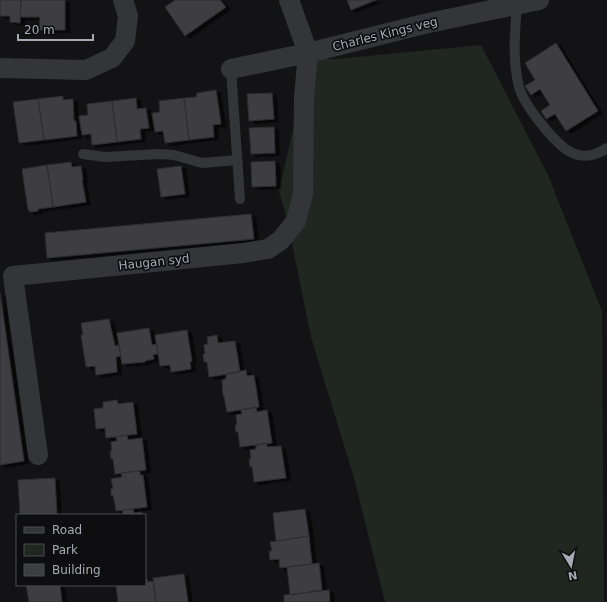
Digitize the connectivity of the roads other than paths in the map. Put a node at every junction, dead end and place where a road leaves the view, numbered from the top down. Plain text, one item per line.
1 (123, 0) edge
2 (289, 0) edge
3 (539, 0) edge
4 (517, 4) junction
5 (308, 53) junction
6 (0, 68) edge
7 (231, 69) joint
8 (607, 148) edge
9 (83, 154) dead end
10 (237, 160) junction
11 (240, 199) dead end
12 (38, 456) dead end

1 - 6 street
2 - 5 street
3 - 4 street, Charles Kings veg
4 - 5 street, Charles Kings veg
4 - 8 lane
5 - 7 street, Charles Kings veg
5 - 12 street, Haugan syd
7 - 10 lane
9 - 10 lane
10 - 11 lane

